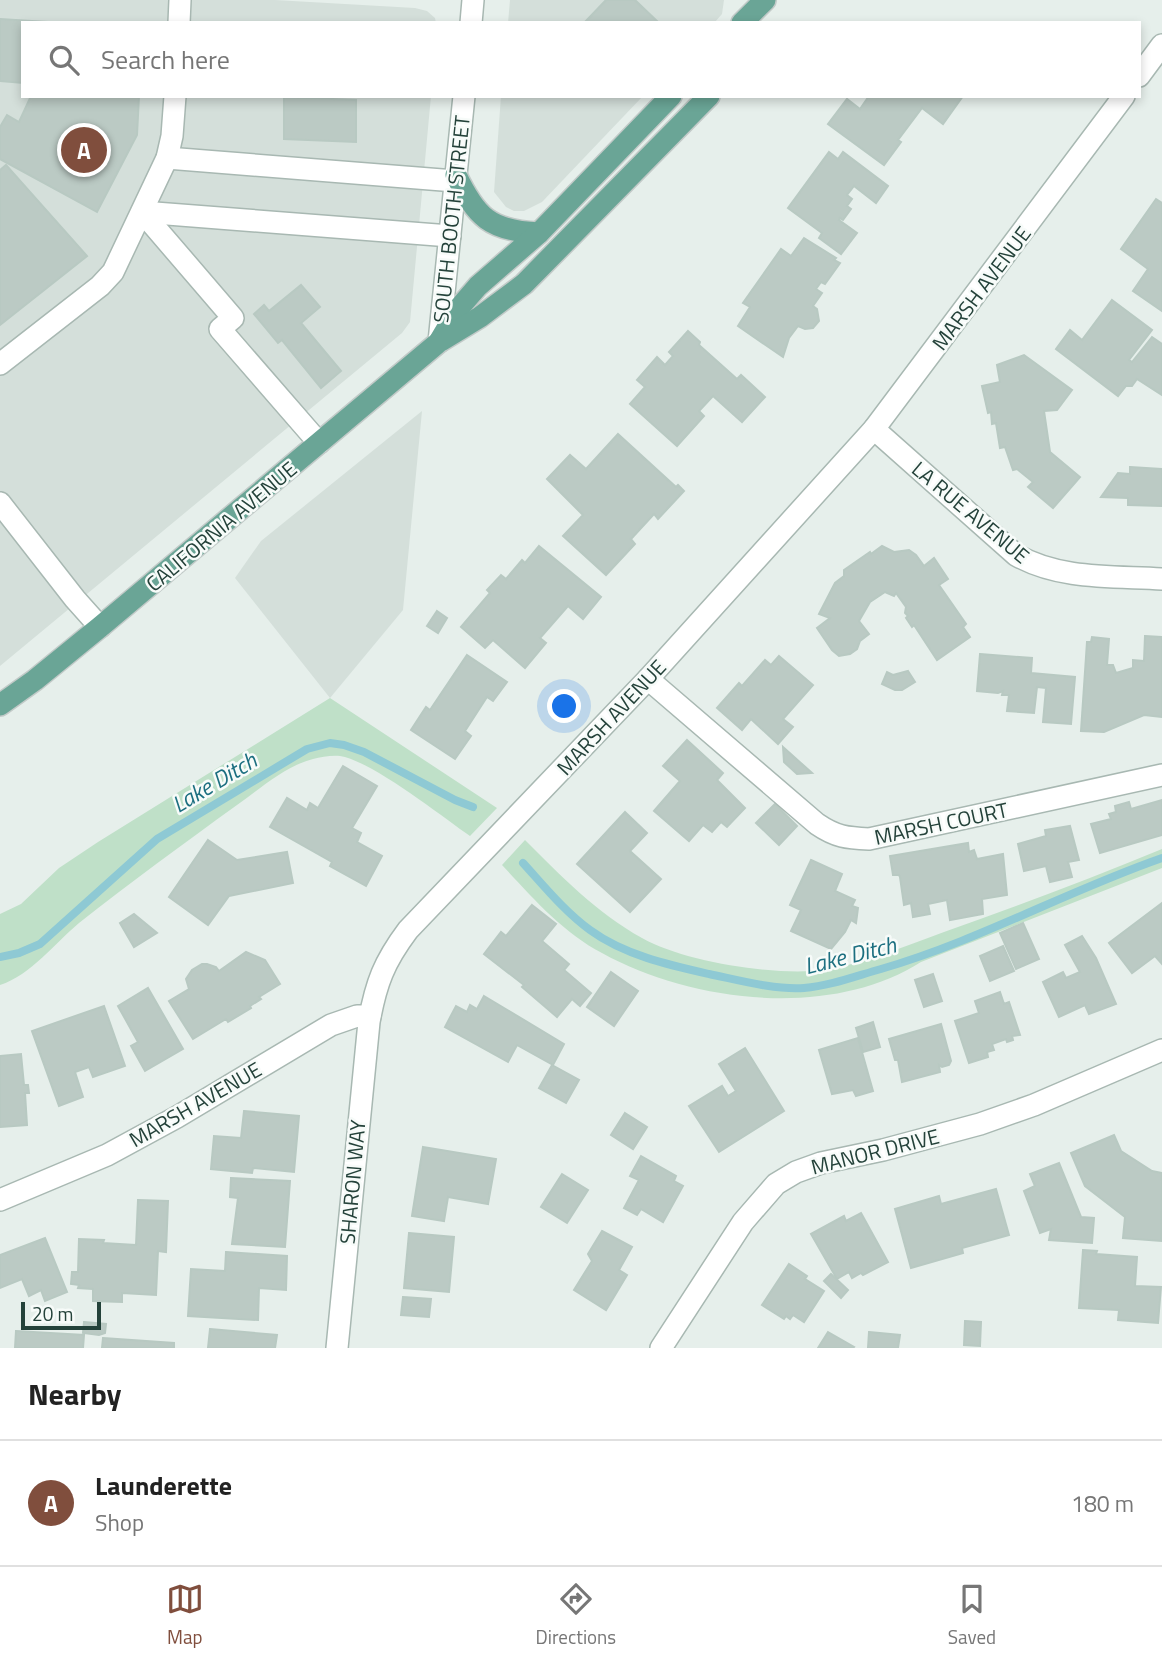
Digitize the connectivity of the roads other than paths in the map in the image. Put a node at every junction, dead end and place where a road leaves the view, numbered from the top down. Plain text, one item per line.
1 (180, 0) edge
2 (473, 0) edge
3 (765, 4) edge
4 (179, 21) edge
5 (471, 21) edge
6 (744, 21) edge
7 (1162, 45) edge
8 (1141, 73) edge
9 (175, 98) edge
10 (464, 98) edge
11 (668, 98) edge
12 (707, 98) edge
13 (1122, 98) edge
14 (167, 158) junction
15 (455, 178) junction
16 (142, 212) junction
17 (538, 233) junction
18 (450, 236) junction
19 (439, 342) junction
20 (0, 364) edge
21 (874, 429) junction
22 (319, 443) junction
23 (0, 503) edge
24 (1162, 579) edge
25 (100, 626) junction
26 (648, 679) junction
27 (0, 705) edge
28 (1162, 775) edge
29 (370, 1016) junction
30 (1162, 1050) edge
31 (0, 1200) edge
32 (337, 1348) edge
33 (661, 1348) edge

1 - 4 street
2 - 5 street
3 - 6 main road
7 - 8 street
9 - 14 street
10 - 15 street, SOUTH BOOTH STREET
11 - 17 main road, CALIFORNIA AVENUE
12 - 19 main road, CALIFORNIA AVENUE
13 - 21 street, MARSH AVENUE
14 - 15 street
14 - 16 street
15 - 17 main road
15 - 18 street, SOUTH BOOTH STREET
16 - 18 street
16 - 20 street
16 - 22 street
17 - 19 main road, CALIFORNIA AVENUE
18 - 19 street, SOUTH BOOTH STREET
19 - 22 main road, CALIFORNIA AVENUE
21 - 24 street, LA RUE AVENUE
21 - 26 street, MARSH AVENUE
22 - 25 main road, CALIFORNIA AVENUE
23 - 25 street
25 - 27 main road, CALIFORNIA AVENUE
26 - 28 street, MARSH COURT
26 - 29 street, MARSH AVENUE
29 - 31 street, MARSH AVENUE
29 - 32 street, SHARON WAY
30 - 33 street, MANOR DRIVE

